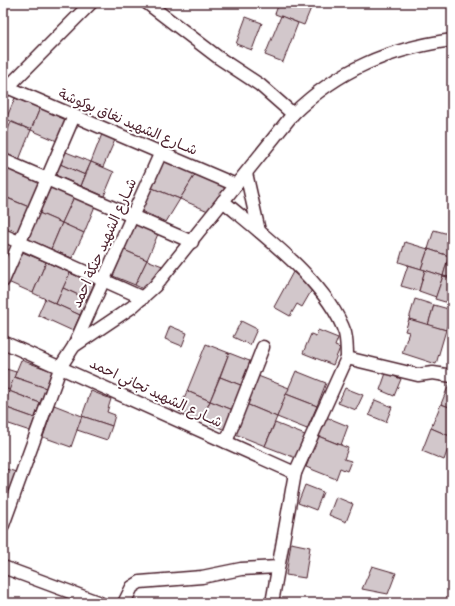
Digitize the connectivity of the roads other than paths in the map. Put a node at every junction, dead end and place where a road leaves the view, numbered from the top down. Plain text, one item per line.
1 (91, 3) edge
2 (147, 3) edge
3 (452, 40) edge
4 (5, 90) edge
5 (293, 114) junction
6 (74, 116) junction
7 (161, 152) junction
8 (3, 160) edge
9 (246, 173) junction
10 (48, 178) junction
11 (236, 185) junction
12 (223, 201) junction
13 (132, 215) junction
14 (259, 231) junction
15 (3, 235) edge
16 (19, 242) junction
17 (192, 242) junction
18 (103, 280) junction
19 (3, 281) edge
20 (143, 298) junction
21 (3, 342) edge
22 (74, 346) junction
23 (264, 347) dead end
24 (347, 358) junction
25 (61, 366) junction
26 (452, 376) edge
27 (226, 442) junction
28 (295, 473) junction
29 (3, 525) edge
30 (3, 567) edge
31 (278, 567) junction
32 (100, 603) edge
33 (124, 603) edge
34 (272, 603) edge

1 - 4 street
2 - 5 street
3 - 5 street
4 - 6 street, شــارع الشهيد نغاق بوكوشة
5 - 9 street
6 - 7 street, شــارع الشهيد نغاق بوكوشة
6 - 10 street
7 - 11 street, شــارع الشهيد نغاق بوكوشة
7 - 13 street, شــارع الشهيد حنكة احمد
8 - 10 street
9 - 11 street
9 - 14 street
10 - 13 street
10 - 16 street
11 - 12 street
12 - 14 street
12 - 17 street
13 - 17 street
13 - 18 street, شــارع الشهيد حنكة احمد
14 - 24 street
15 - 16 street
16 - 18 street
16 - 19 street
17 - 20 street
18 - 20 street
18 - 22 street, شــارع الشهيد حنكة احمد
20 - 22 street
21 - 25 street, شــارع الشهيد تجاني احمد
22 - 25 street, شــارع الشهيد حنكة احمد
23 - 27 street
24 - 26 street
24 - 28 street
25 - 27 street, شــارع الشهيد تجاني احمد
25 - 29 street, شــارع الشهيد حنكة احمد
27 - 28 street, شــارع الشهيد تجاني احمد
28 - 31 street
30 - 32 street
31 - 33 street
31 - 34 street

